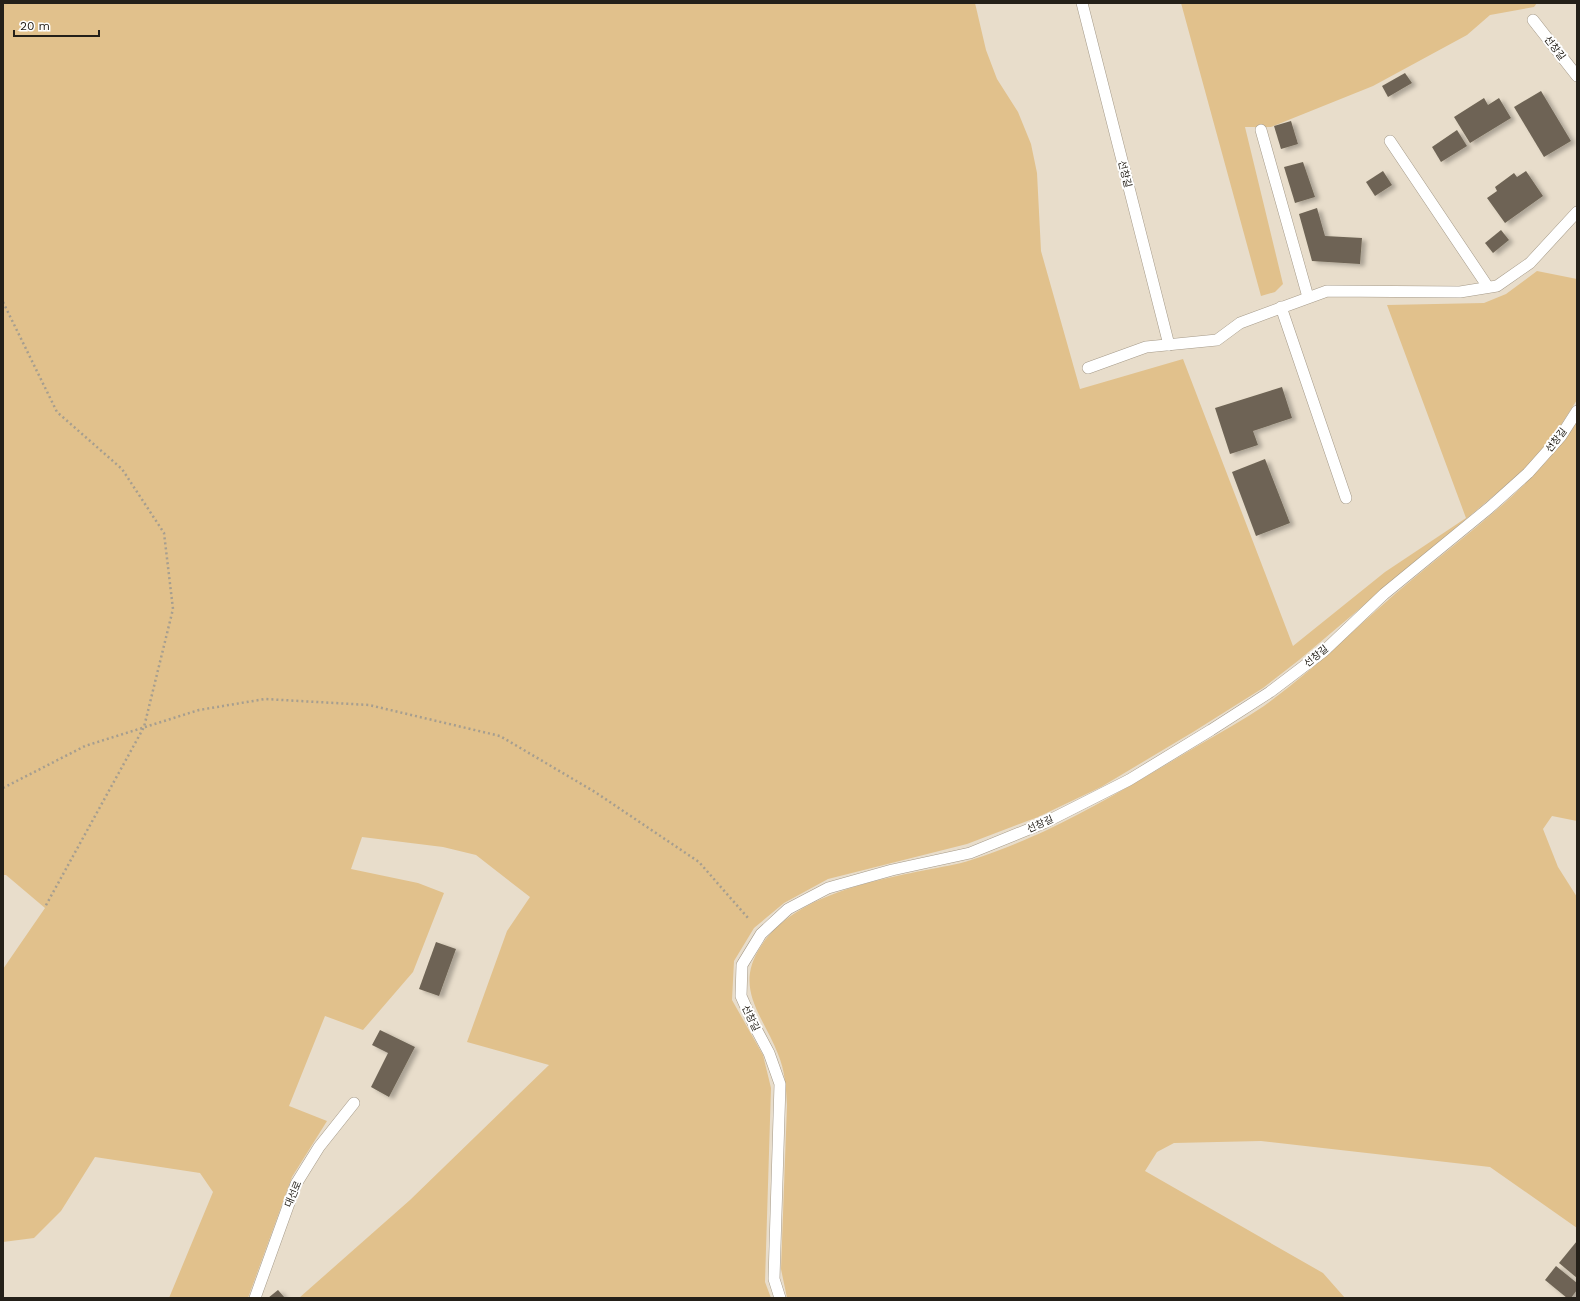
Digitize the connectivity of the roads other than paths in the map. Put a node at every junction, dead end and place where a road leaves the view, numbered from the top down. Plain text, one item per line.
1 (1082, 3) edge
2 (1533, 20) dead end
3 (1577, 76) edge
4 (1261, 130) dead end
5 (1390, 141) dead end
6 (1577, 212) edge
7 (1488, 287) junction
8 (1308, 297) junction
9 (1281, 307) junction
10 (1169, 345) junction
11 (1088, 368) dead end
12 (1577, 411) edge
13 (1346, 498) dead end
14 (354, 1103) dead end
15 (255, 1298) edge
16 (780, 1298) edge

1 - 10 lane, 선창길
2 - 3 lane, 선창길
4 - 8 lane
5 - 7 lane
6 - 7 lane
7 - 8 lane
8 - 9 lane
9 - 10 lane
9 - 13 lane
10 - 11 lane
12 - 16 lane, 선창길
14 - 15 lane, 대선로

